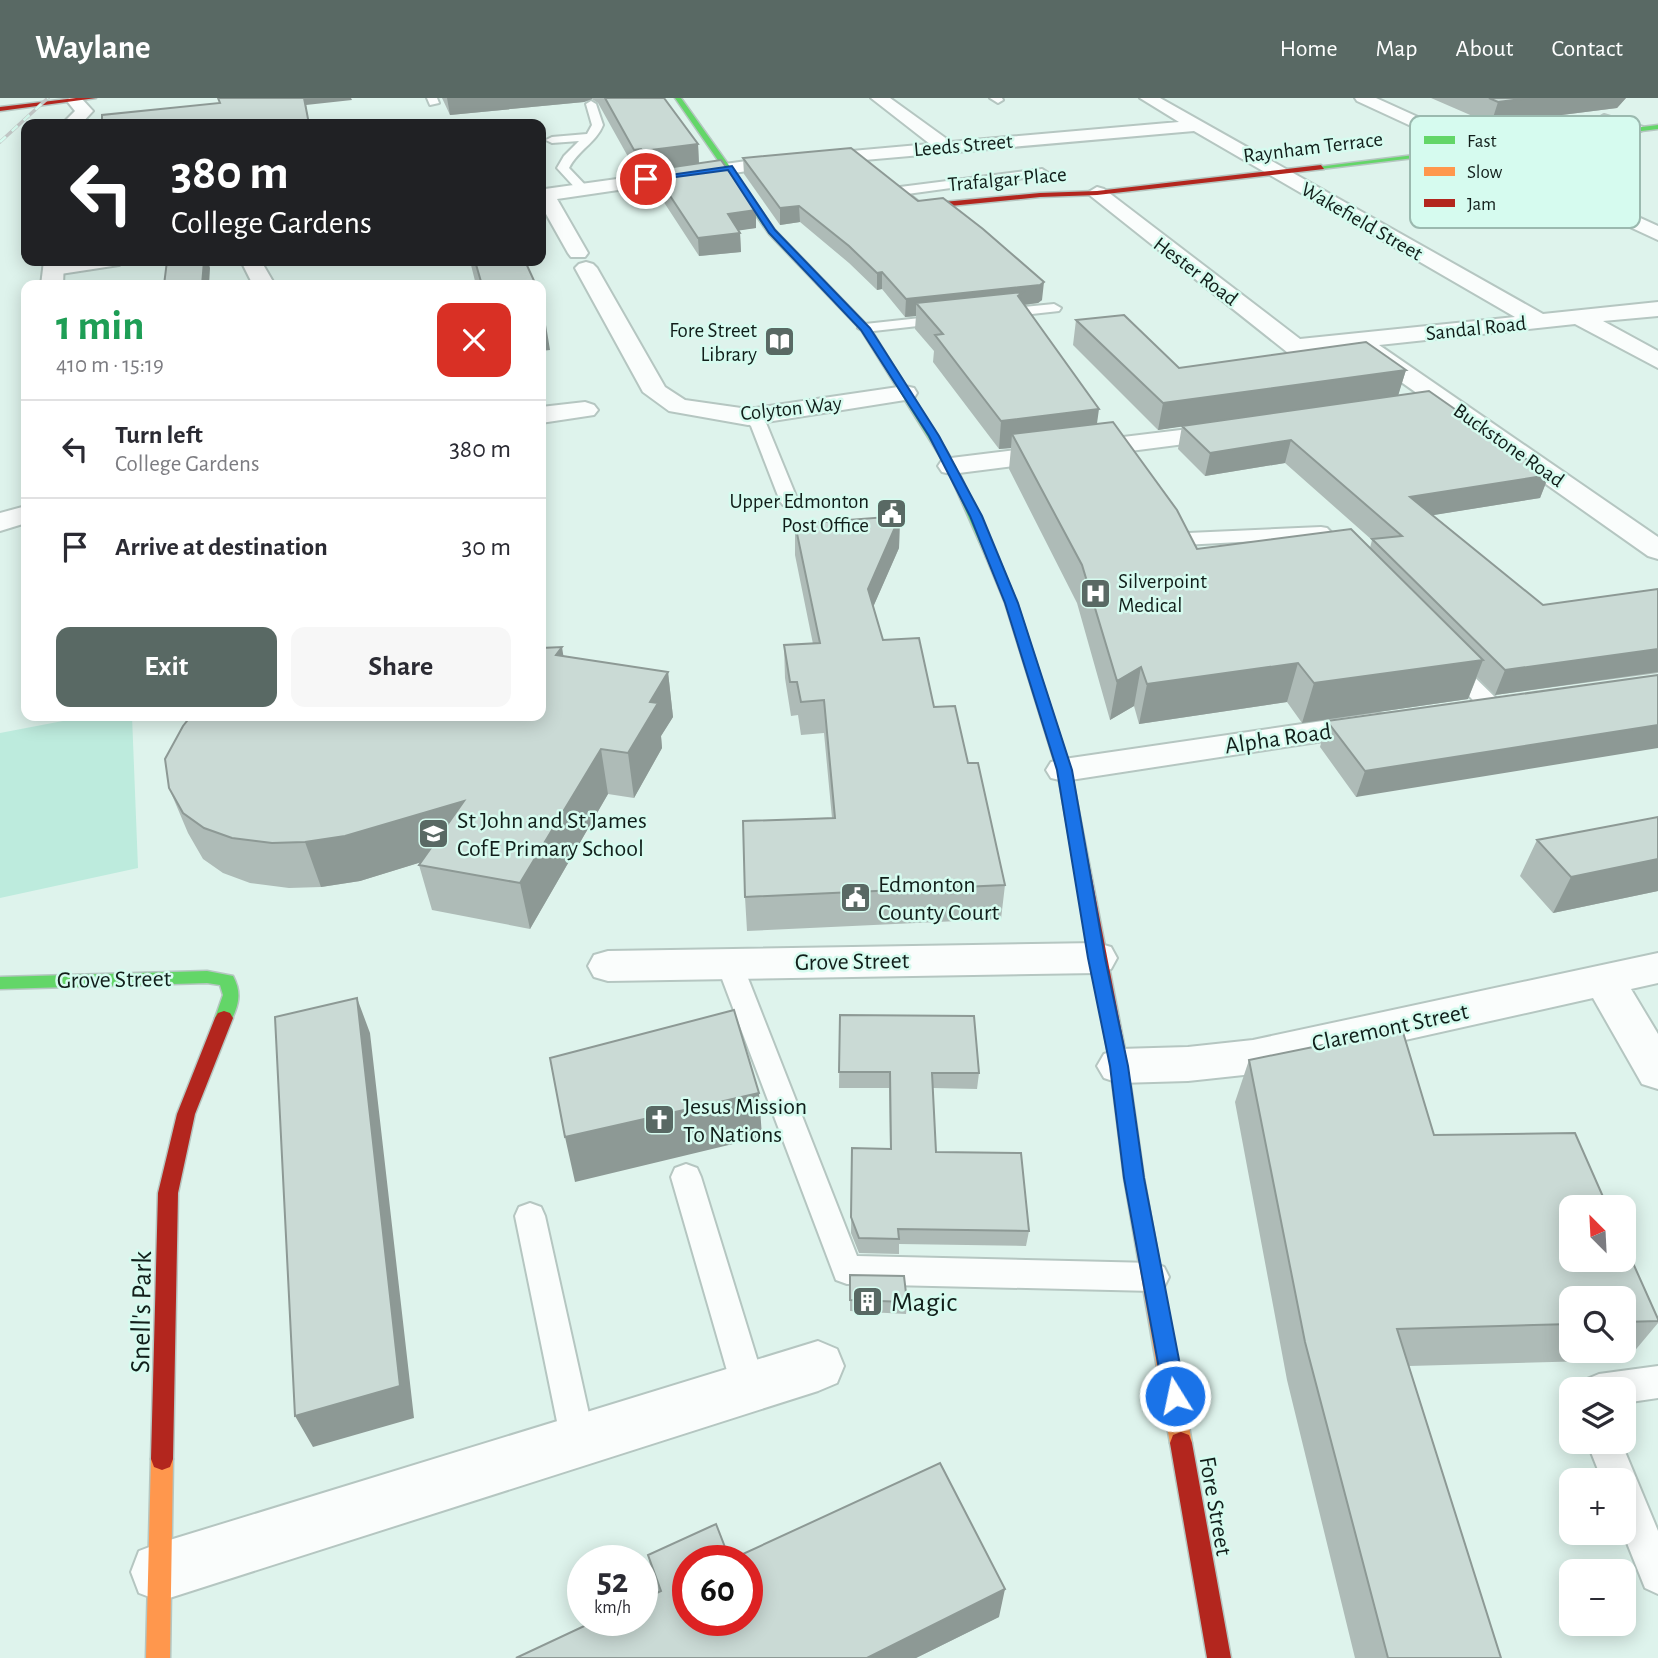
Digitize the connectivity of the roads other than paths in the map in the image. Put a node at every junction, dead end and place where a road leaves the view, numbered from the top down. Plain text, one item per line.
1 (93, 98) edge
2 (678, 98) edge
3 (879, 98) edge
4 (1148, 98) edge
5 (1363, 98) edge
6 (75, 101) junction
7 (591, 104) dead end
8 (0, 109) edge
9 (76, 119) edge
10 (1410, 120) edge
11 (1197, 126) junction
12 (1658, 127) edge
13 (1640, 129) edge
14 (591, 136) junction
15 (552, 140) dead end
16 (946, 147) junction
17 (854, 156) junction
18 (1410, 158) edge
19 (730, 167) junction
20 (1042, 173) dead end
21 (1279, 173) junction
22 (583, 189) junction
23 (900, 191) junction
24 (1097, 193) junction
25 (546, 195) edge
26 (546, 200) edge
27 (1658, 220) edge
28 (1640, 222) edge
29 (1640, 225) edge
30 (1658, 234) edge
31 (88, 266) edge
32 (53, 272) edge
33 (1054, 308) dead end
34 (1658, 309) edge
35 (1580, 318) junction
36 (1540, 322) junction
37 (865, 328) junction
38 (1358, 341) junction
39 (1295, 347) joint
40 (1658, 361) edge
41 (905, 393) junction
42 (1444, 399) junction
43 (1403, 406) edge
44 (584, 410) dead end
45 (546, 414) edge
46 (748, 417) junction
47 (1252, 429) edge
48 (951, 466) junction
49 (789, 501) dead end
50 (1154, 504) edge
51 (21, 516) edge
52 (0, 522) edge
53 (1658, 550) edge
54 (1359, 571) edge
55 (1435, 649) edge
56 (1505, 705) joint
57 (1450, 713) edge
58 (1409, 719) edge
59 (1064, 770) junction
60 (1097, 958) junction
61 (729, 963) junction
62 (608, 966) dead end
63 (1658, 968) edge
64 (227, 980) joint
65 (1604, 980) junction
66 (0, 983) edge
67 (1119, 1066) junction
68 (1658, 1072) edge
69 (686, 1177) dead end
70 (530, 1216) dead end
71 (1153, 1277) junction
72 (818, 1366) dead end
73 (1658, 1382) edge
74 (1636, 1385) edge
75 (748, 1388) junction
76 (578, 1441) junction
77 (1636, 1522) edge
78 (160, 1572) junction
79 (1658, 1576) edge
80 (158, 1658) edge
81 (1219, 1658) edge

1 - 6 main road
2 - 19 main road, Fore Street
3 - 16 street
4 - 11 street, Wakefield Street
5 - 10 street
6 - 8 main road
6 - 9 street
7 - 14 lane
11 - 16 street, Leeds Street
11 - 21 street, Wakefield Street
12 - 13 main road, Raynham Terrace
14 - 15 lane
14 - 22 lane
16 - 17 street, Leeds Street
17 - 19 street, Leeds Street
17 - 23 main road
18 - 21 main road, Raynham Terrace
19 - 22 street, Leeds Street
19 - 37 main road, Fore Street
20 - 23 lane
21 - 24 main road, Raynham Terrace
21 - 36 street, Wakefield Street
22 - 25 street, Leeds Street
23 - 24 main road, Trafalgar Place
24 - 39 street, Hester Road
26 - 46 street, Colyton Way
27 - 28 street
29 - 30 street
31 - 32 lane
33 - 37 lane
34 - 35 street, Sandal Road
35 - 36 street, Sandal Road
35 - 40 street
36 - 38 street, Sandal Road
37 - 41 main road, Fore Street
38 - 39 street, Sandal Road
38 - 42 street, Buckstone Road
41 - 46 street, Colyton Way
41 - 48 main road, Fore Street
42 - 43 street
42 - 53 street, Buckstone Road
44 - 45 street
46 - 49 lane
47 - 48 street
48 - 59 main road, Fore Street
50 - 54 lane
51 - 52 street
55 - 56 lane
56 - 57 street
58 - 59 street, Alpha Road
59 - 60 main road, Fore Street
60 - 61 street, Grove Street
60 - 67 main road, Fore Street
61 - 62 street, Grove Street
61 - 71 lane
63 - 65 street, Claremont Street
64 - 66 main road, Grove Street
64 - 78 main road, Snell's Park
65 - 67 street, Claremont Street
65 - 68 street
67 - 71 main road, Fore Street
69 - 75 lane
70 - 76 lane
71 - 81 main road, Fore Street
72 - 75 street
73 - 74 lane
75 - 76 street
76 - 78 street
77 - 79 lane
78 - 80 main road, Snell's Park

